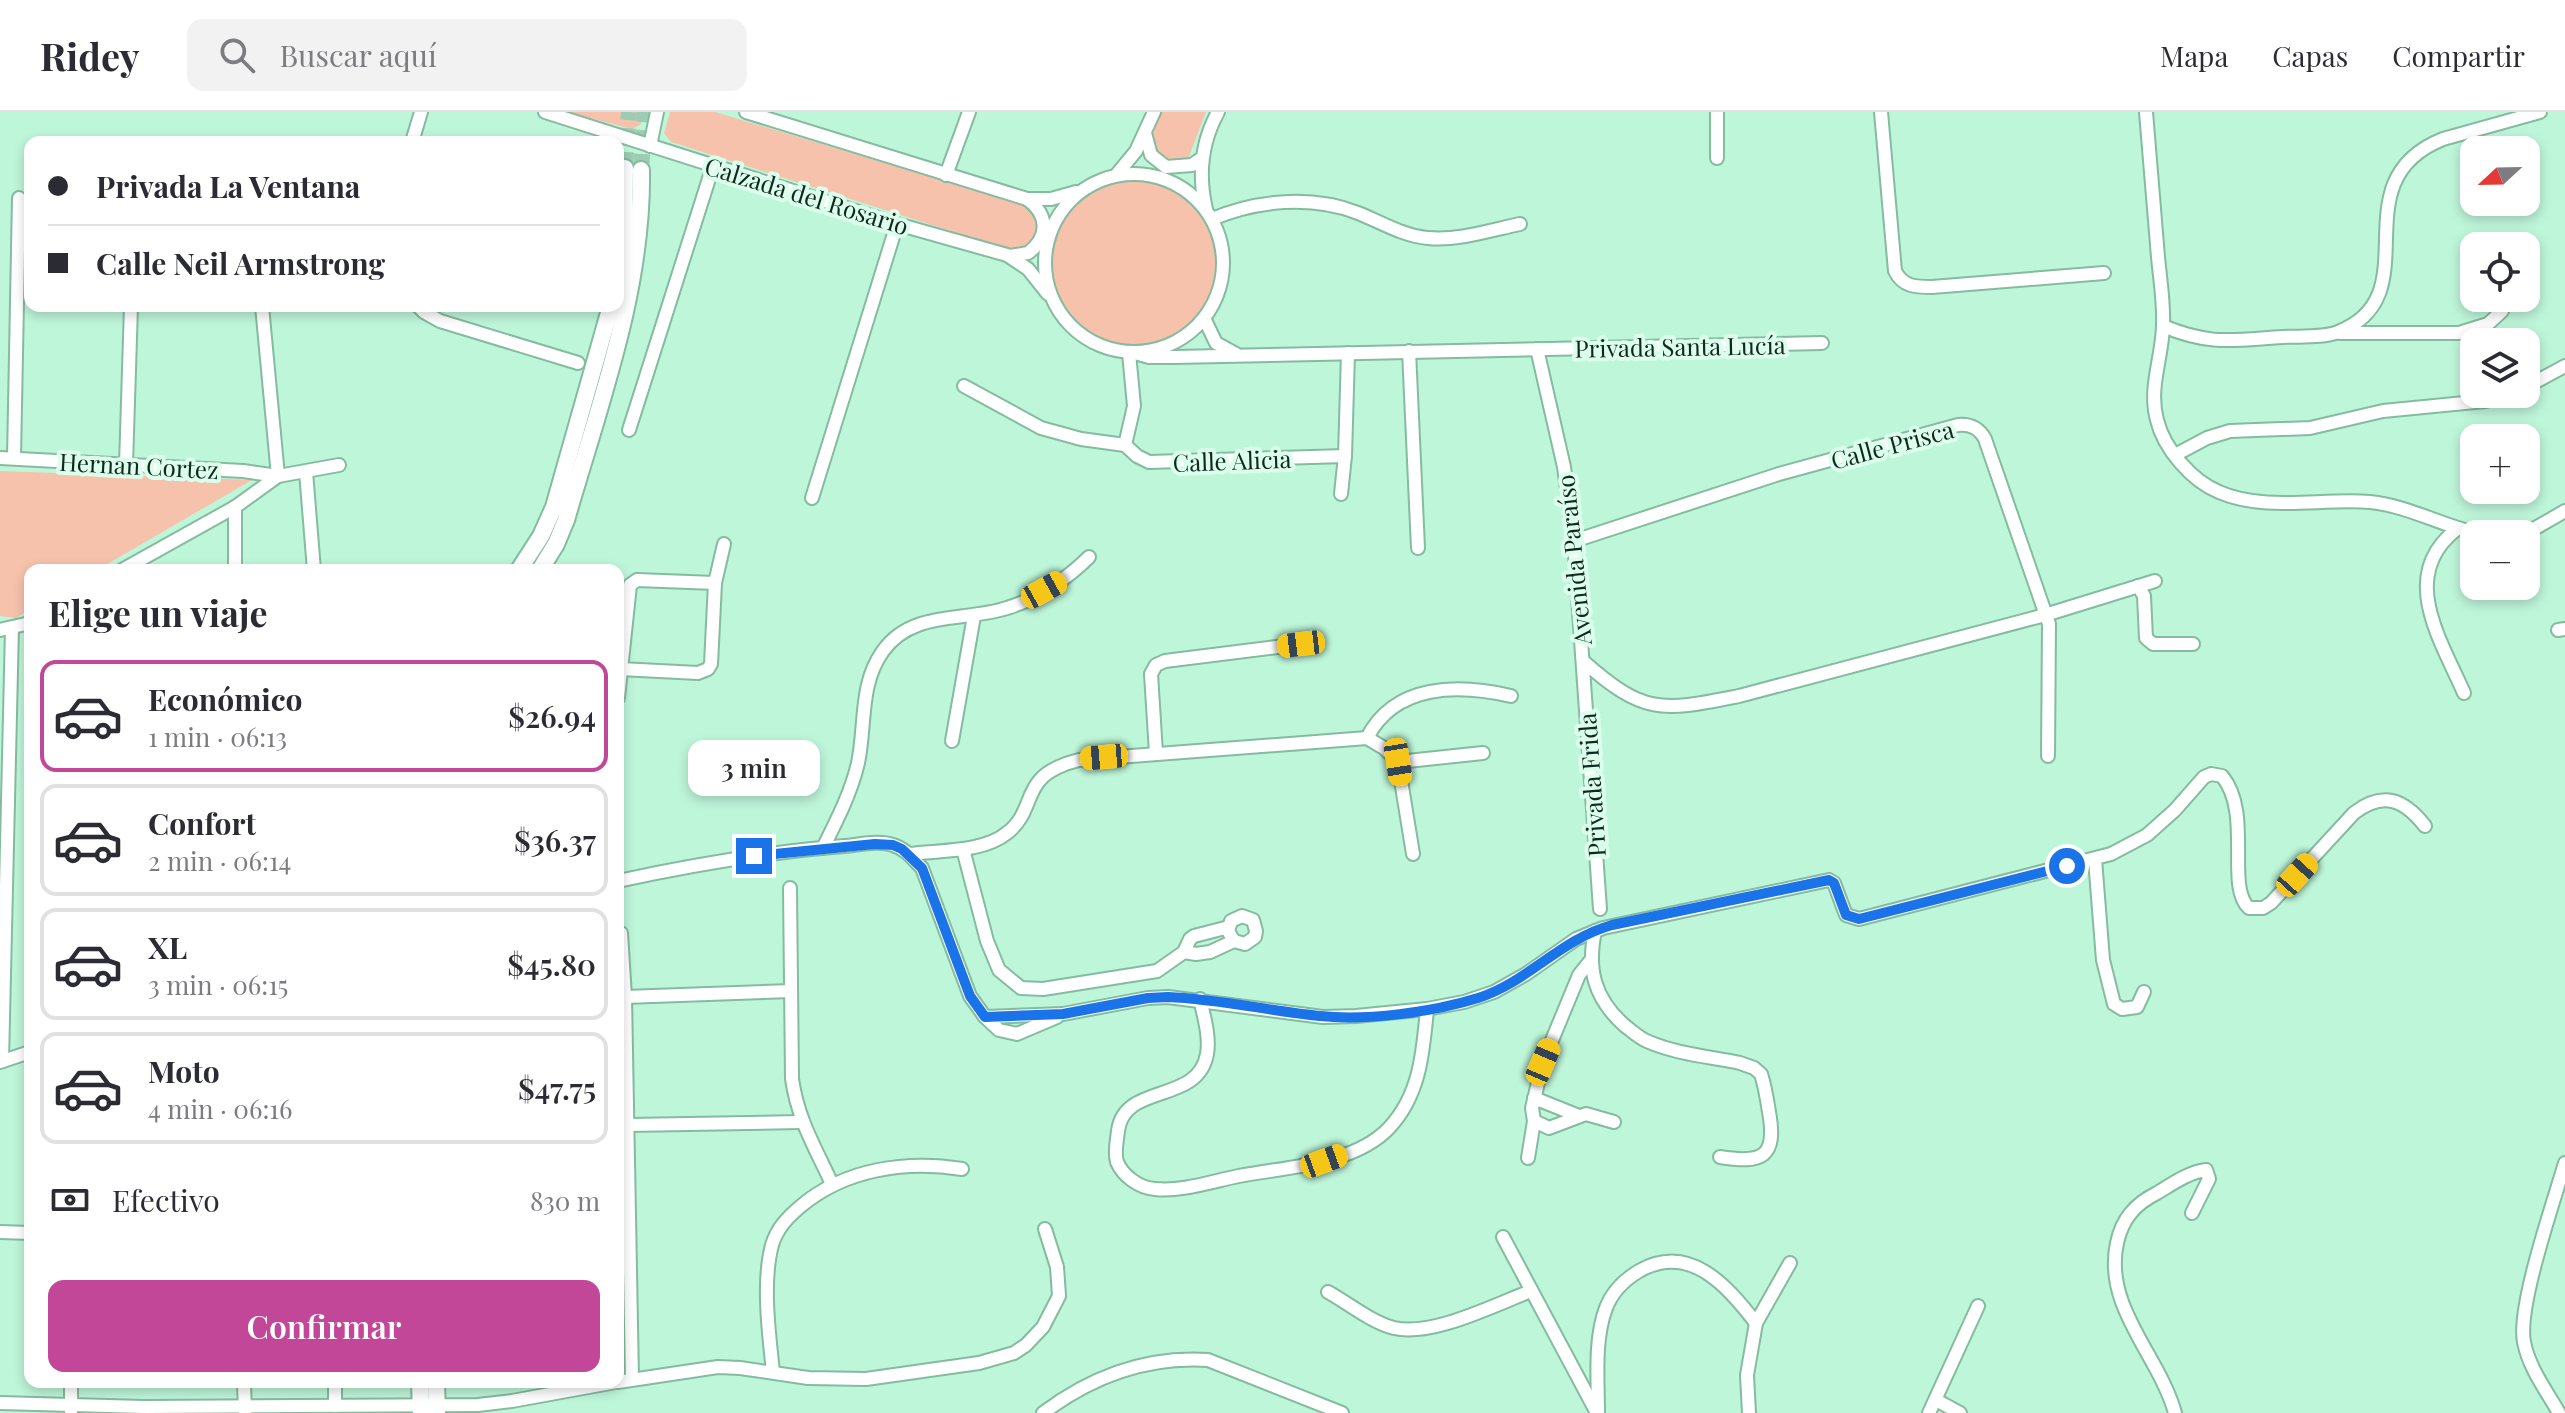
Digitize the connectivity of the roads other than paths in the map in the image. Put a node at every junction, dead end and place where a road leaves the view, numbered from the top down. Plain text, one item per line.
1 (421, 112) edge
2 (545, 112) edge
3 (657, 112) edge
4 (746, 112) edge
5 (969, 112) edge
6 (1154, 112) edge
7 (1218, 112) edge
8 (1717, 112) edge
9 (1881, 112) edge
10 (2146, 112) edge
11 (2540, 112) edge
12 (1145, 133) junction
13 (414, 136) edge
14 (619, 136) edge
15 (624, 138) edge
16 (650, 146) junction
17 (1202, 158) junction
18 (1717, 158) dead end
19 (713, 166) junction
20 (1117, 174) junction
21 (946, 175) junction
22 (1081, 190) junction
23 (19, 198) dead end
24 (1027, 199) junction
25 (1210, 215) junction
26 (897, 224) junction
27 (1520, 224) dead end
28 (624, 243) edge
29 (1007, 255) junction
30 (2104, 273) dead end
31 (1053, 301) junction
32 (131, 312) edge
33 (263, 312) edge
34 (427, 312) edge
35 (609, 312) edge
36 (2501, 312) edge
37 (1204, 318) junction
38 (2163, 326) junction
39 (2337, 333) junction
40 (1822, 343) dead end
41 (1537, 349) junction
42 (1409, 351) junction
43 (1132, 353) junction
44 (1348, 353) junction
45 (1239, 356) junction
46 (578, 363) dead end
47 (2565, 366) edge
48 (2540, 379) edge
49 (964, 386) dead end
50 (2460, 403) edge
51 (629, 430) dead end
52 (1125, 445) junction
53 (2175, 455) junction
54 (1345, 456) junction
55 (0, 458) edge
56 (14, 458) junction
57 (126, 465) junction
58 (339, 465) dead end
59 (306, 472) junction
60 (278, 476) junction
61 (1341, 494) dead end
62 (812, 498) dead end
63 (235, 507) junction
64 (2565, 511) edge
65 (2540, 525) edge
66 (2457, 529) junction
67 (2460, 530) edge
68 (1574, 541) junction
69 (724, 544) dead end
70 (1418, 548) dead end
71 (1089, 557) dead end
72 (134, 564) edge
73 (235, 564) edge
74 (314, 564) edge
75 (524, 564) edge
76 (544, 564) edge
77 (2155, 581) dead end
78 (715, 583) junction
79 (2138, 586) junction
80 (2045, 615) junction
81 (974, 616) junction
82 (6, 629) edge
83 (624, 629) edge
84 (1301, 644) dead end
85 (2193, 644) dead end
86 (1583, 661) junction
87 (624, 669) edge
88 (2464, 693) dead end
89 (1511, 696) dead end
90 (1367, 738) junction
91 (952, 741) dead end
92 (1156, 753) junction
93 (1483, 753) dead end
94 (2048, 756) dead end
95 (1398, 762) junction
96 (2425, 826) dead end
97 (823, 848) junction
98 (963, 849) junction
99 (909, 854) junction
100 (1413, 854) dead end
101 (2095, 859) junction
102 (624, 880) edge
103 (790, 888) dead end
104 (1600, 909) dead end
105 (1229, 927) junction
106 (1599, 929) junction
107 (1234, 941) junction
108 (1184, 952) junction
109 (1591, 960) junction
110 (624, 981) edge
111 (791, 991) junction
112 (2144, 992) dead end
113 (625, 997) junction
114 (1200, 999) junction
115 (1427, 1009) junction
116 (24, 1054) edge
117 (1, 1062) edge
118 (1534, 1098) junction
119 (1579, 1116) junction
120 (1534, 1121) junction
121 (801, 1122) junction
122 (1614, 1122) dead end
123 (628, 1125) junction
124 (1720, 1157) dead end
125 (1528, 1158) dead end
126 (2565, 1163) edge
127 (962, 1169) dead end
128 (832, 1184) junction
129 (2192, 1213) dead end
130 (1045, 1229) dead end
131 (0, 1232) edge
132 (24, 1233) edge
133 (624, 1234) edge
134 (1503, 1237) dead end
135 (1790, 1263) dead end
136 (1531, 1291) junction
137 (1328, 1292) dead end
138 (1978, 1306) dead end
139 (1756, 1323) junction
140 (773, 1372) junction
141 (632, 1379) junction
142 (624, 1381) edge
143 (71, 1388) edge
144 (244, 1388) edge
145 (335, 1388) edge
146 (422, 1388) edge
147 (434, 1388) edge
148 (584, 1388) edge
149 (1936, 1400) junction
150 (0, 1403) edge
151 (335, 1406) junction
152 (429, 1409) edge
153 (71, 1410) edge
154 (245, 1410) edge
155 (1043, 1413) edge
156 (1342, 1413) edge
157 (1598, 1413) edge
158 (1749, 1413) edge
159 (1929, 1413) edge
160 (1960, 1413) edge
161 (2175, 1413) edge
162 (2559, 1413) edge

1 - 13 street
2 - 14 street, Calzada del Rosario
3 - 16 street
4 - 21 street, Calzada del Rosario
5 - 21 street
6 - 12 street, Calzada del Rosario
7 - 17 street
8 - 18 street
9 - 30 street
10 - 38 street
11 - 39 street
12 - 17 street
12 - 20 street, Calzada del Rosario
15 - 16 street, Calzada del Rosario
16 - 19 street, Calzada del Rosario
17 - 25 street
19 - 26 street, Calzada del Rosario
19 - 51 street
20 - 22 street, Calzada del Rosario
20 - 25 street
21 - 24 street, Calzada del Rosario
22 - 24 street, Calzada del Rosario
22 - 31 street, Calzada del Rosario
23 - 56 street
24 - 29 street
25 - 27 street
25 - 37 street
26 - 29 street, Calzada del Rosario
26 - 62 street
28 - 76 main road
29 - 31 street, Calzada del Rosario
31 - 43 street, Calzada del Rosario
32 - 57 street
33 - 60 street
34 - 46 street
35 - 75 main road
36 - 39 street
37 - 43 street
37 - 45 street
38 - 39 street
38 - 53 street
40 - 41 street, Privada Santa Lucía
41 - 42 street
41 - 68 street, Avenida Paraíso
42 - 44 street
42 - 70 street
43 - 45 street
43 - 52 street
44 - 45 street
44 - 54 street
47 - 48 street
49 - 52 street, Calle Alicia
50 - 53 street
52 - 54 street, Calle Alicia
53 - 66 street
54 - 61 street
55 - 56 street, Hernan Cortez
56 - 57 street, Hernan Cortez
57 - 60 street, Hernan Cortez
58 - 59 street
59 - 60 street
59 - 74 street
60 - 63 street
63 - 72 street
63 - 73 street
64 - 65 street
66 - 67 street
66 - 88 street
68 - 80 street, Calle Prisca
68 - 86 street, Avenida Paraíso
69 - 78 street
71 - 81 street
77 - 79 street, Avenida Paraíso
78 - 83 street
78 - 87 street
79 - 80 street, Avenida Paraíso
79 - 85 street
80 - 86 street, Avenida Paraíso
80 - 94 street, Calle Prisca
81 - 91 street
81 - 97 street
82 - 117 street
84 - 92 street
86 - 104 street, Privada Frida
89 - 90 street
90 - 92 street
90 - 95 street
92 - 98 street
93 - 95 street
95 - 100 street
96 - 101 street
97 - 99 street
97 - 102 street
98 - 99 street
98 - 108 street
99 - 114 street
101 - 106 street
101 - 112 street
103 - 111 street
105 - 107 street
105 - 107 street
105 - 108 street
106 - 109 street
106 - 115 street
107 - 108 street
109 - 118 street
109 - 124 street
110 - 113 street
111 - 113 street
111 - 121 street
113 - 123 street
114 - 115 street
114 - 115 street
116 - 117 street
118 - 119 street
118 - 120 street
119 - 120 street
119 - 122 street
120 - 125 street
121 - 123 street
121 - 128 street
123 - 133 street
126 - 162 street
127 - 128 street
128 - 140 street
129 - 161 street
130 - 140 street
131 - 132 street
133 - 141 street
134 - 136 street
135 - 139 street
136 - 137 street
136 - 157 street
138 - 149 street
139 - 157 street
139 - 158 street
140 - 141 street
141 - 142 street
143 - 153 street
144 - 154 street
145 - 151 street
146 - 152 main road
147 - 152 main road
148 - 152 street
149 - 159 street
149 - 160 street
150 - 153 street
151 - 152 street
151 - 154 street
153 - 154 street
155 - 156 street

